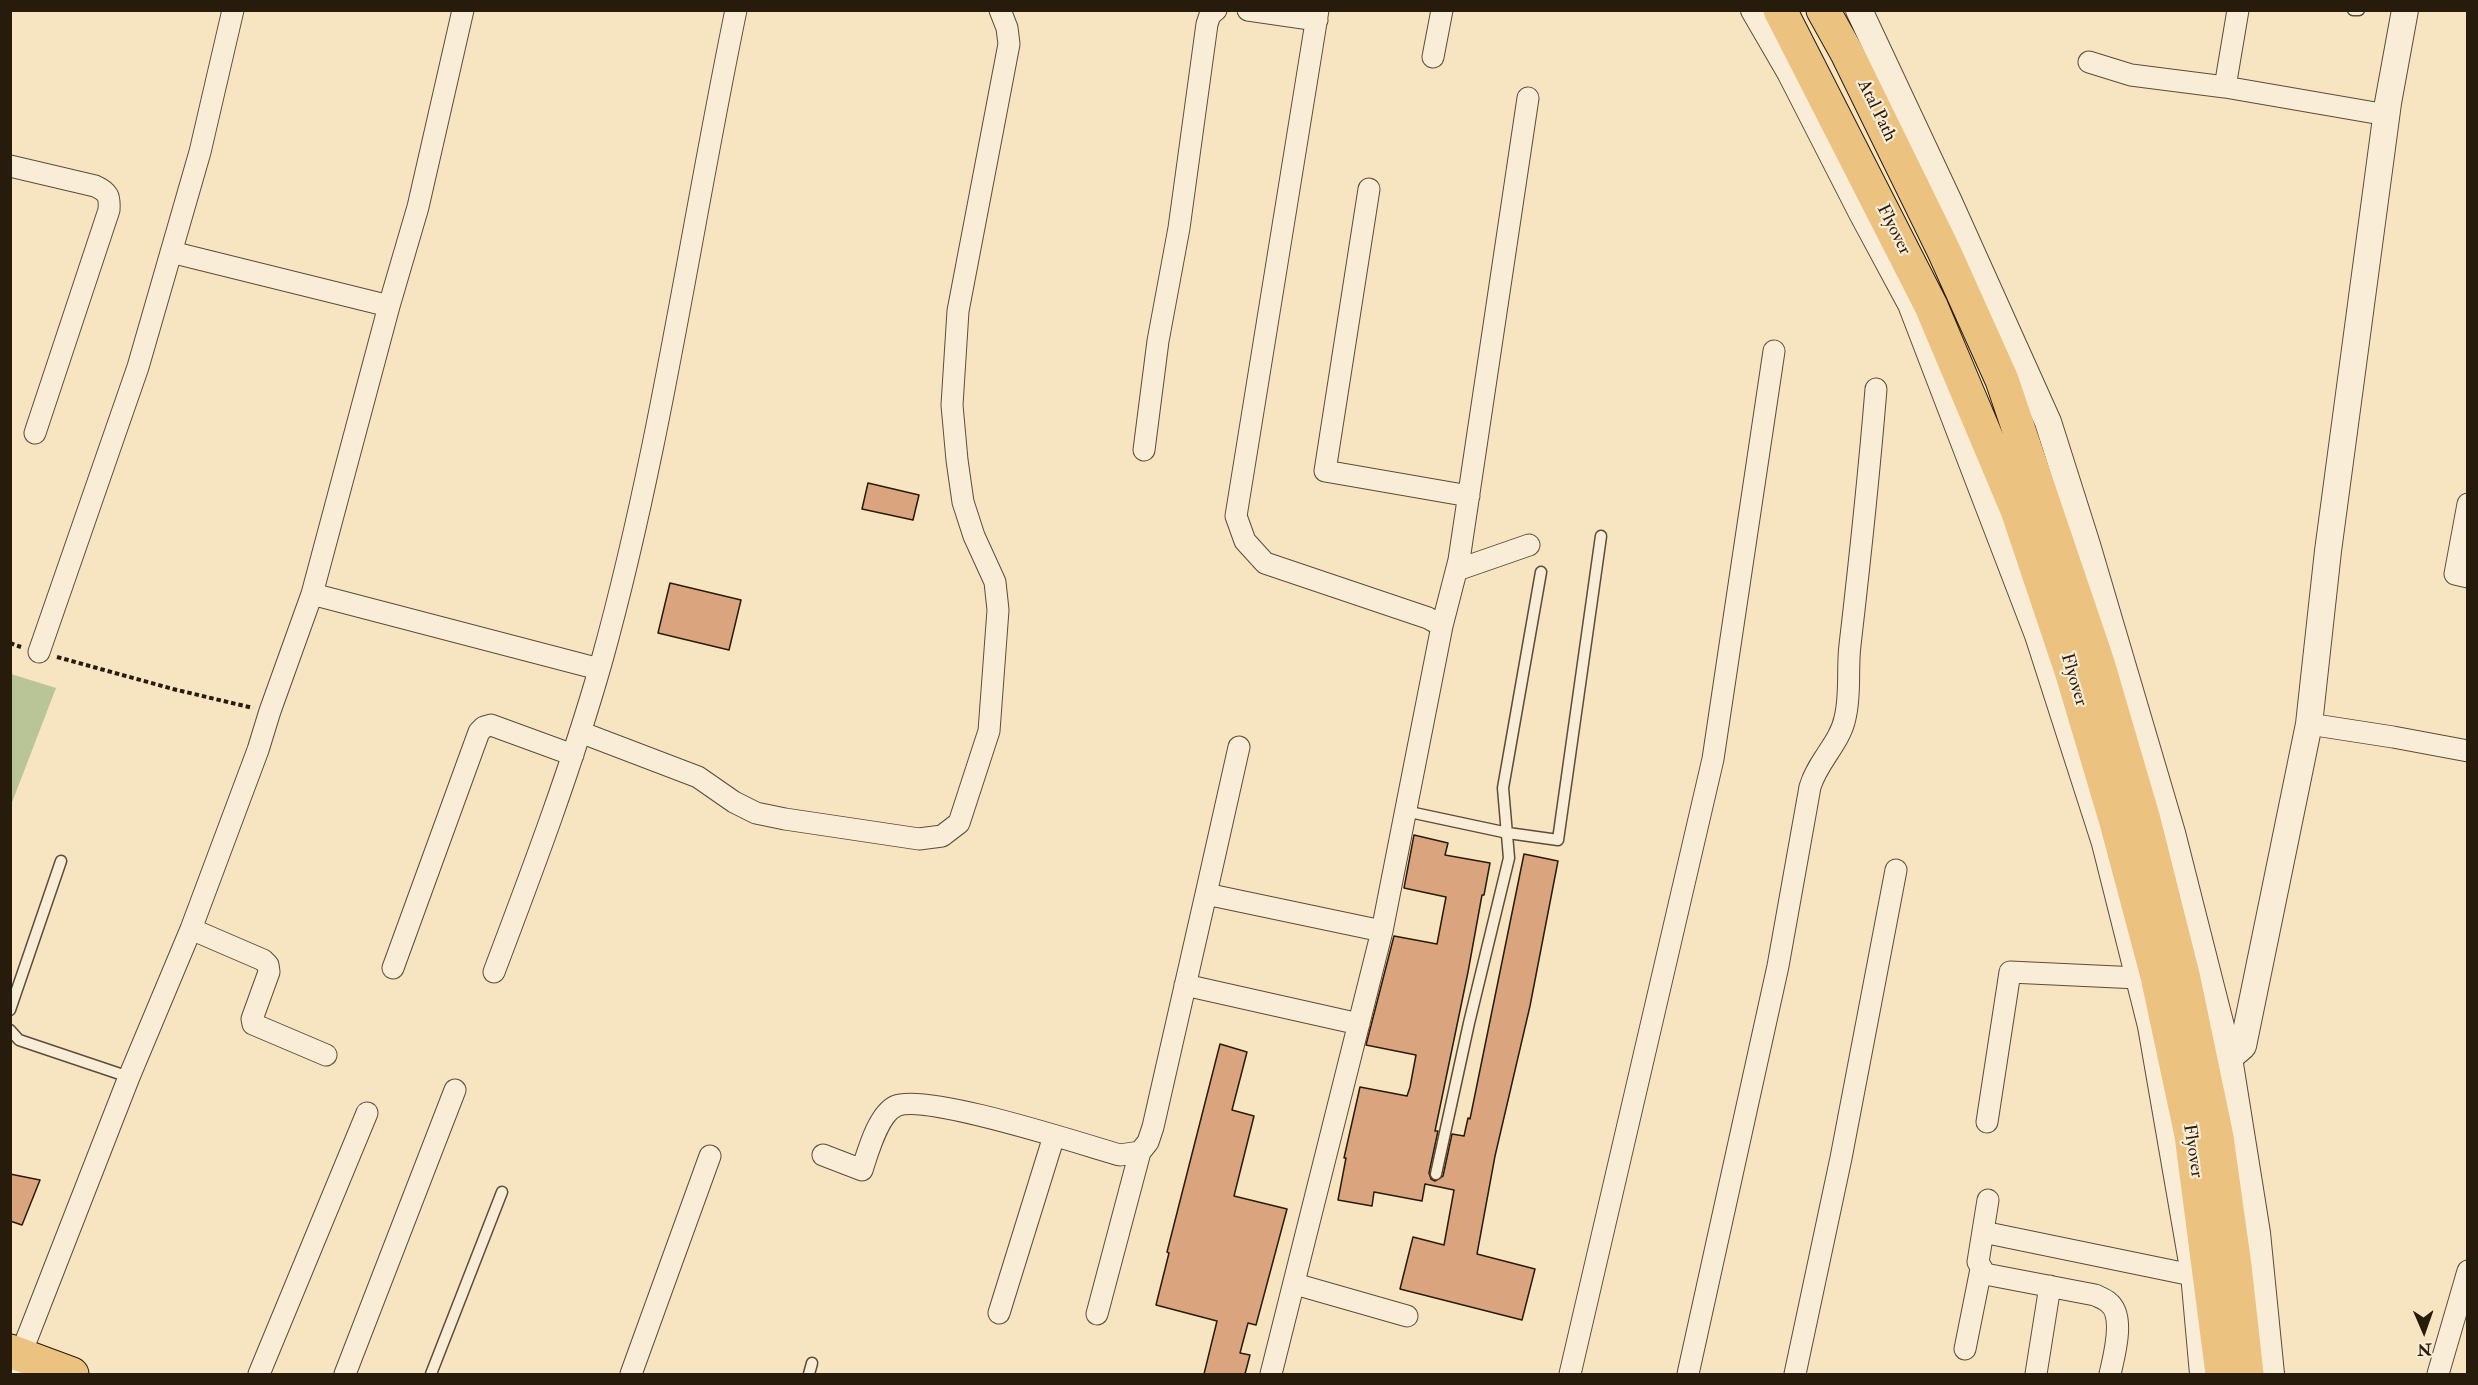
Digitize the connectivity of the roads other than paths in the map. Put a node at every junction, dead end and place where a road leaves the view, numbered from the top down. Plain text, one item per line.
1 (233, 10) edge
2 (463, 10) edge
3 (736, 10) edge
4 (1000, 10) edge
5 (1216, 10) edge
6 (1248, 10) edge
7 (1442, 10) edge
8 (1754, 10) edge
9 (1823, 10) edge
10 (1859, 10) edge
11 (2238, 10) edge
12 (2353, 10) edge
13 (2359, 10) edge
14 (2405, 10) edge
15 (1317, 15) edge
16 (1781, 27) edge
17 (1432, 57) dead end
18 (2089, 62) dead end
19 (2225, 87) junction
20 (1528, 98) dead end
21 (2387, 115) junction
22 (10, 166) edge
23 (1369, 189) dead end
24 (1937, 207) junction
25 (171, 252) junction
26 (389, 306) junction
27 (1774, 351) dead end
28 (1876, 389) dead end
29 (35, 433) dead end
30 (1144, 450) dead end
31 (1469, 496) junction
32 (2468, 504) edge
33 (1601, 536) dead end
34 (1529, 545) dead end
35 (1456, 570) junction
36 (1541, 572) dead end
37 (2468, 577) edge
38 (312, 594) junction
39 (1442, 626) junction
40 (39, 652) road end
41 (599, 669) junction
42 (2309, 724) junction
43 (580, 732) junction
44 (1239, 747) dead end
45 (2468, 751) edge
46 (573, 755) junction
47 (1405, 811) junction
48 (1508, 833) junction
49 (61, 861) dead end
50 (1896, 870) dead end
51 (1206, 894) junction
52 (191, 929) junction
53 (1382, 931) junction
54 (393, 968) dead end
55 (494, 972) dead end
56 (2138, 978) junction
57 (1185, 985) junction
58 (10, 1010) edge
59 (1359, 1024) junction
60 (10, 1030) edge
61 (326, 1055) dead end
62 (2229, 1058) junction
63 (129, 1077) junction
64 (455, 1090) dead end
65 (367, 1113) dead end
66 (1988, 1122) dead end
67 (1054, 1137) junction
68 (1140, 1152) junction
69 (823, 1155) dead end
70 (710, 1156) dead end
71 (1436, 1174) dead end
72 (502, 1192) dead end
73 (1988, 1200) dead end
74 (1983, 1232) junction
75 (1981, 1269) junction
76 (2468, 1271) edge
77 (2190, 1274) junction
78 (1295, 1284) junction
79 (2050, 1286) junction
80 (999, 1313) dead end
81 (1097, 1314) dead end
82 (1407, 1316) dead end
83 (1965, 1349) dead end
84 (812, 1363) dead end
85 (13, 1366) edge
86 (72, 1374) edge
87 (259, 1374) edge
88 (345, 1374) edge
89 (432, 1374) edge
90 (632, 1374) edge
91 (809, 1374) edge
92 (1271, 1374) edge
93 (1570, 1374) edge
94 (1688, 1374) edge
95 (1795, 1374) edge
96 (2036, 1374) edge
97 (2110, 1374) edge
98 (2189, 1374) edge
99 (2203, 1374) edge
100 (2222, 1374) edge
101 (2247, 1374) edge
102 (2271, 1374) edge
103 (2438, 1374) edge

1 - 25 street
2 - 26 street
3 - 41 street
4 - 43 street
5 - 30 street
6 - 15 street
7 - 17 street
8 - 16 street
9 - 24 main road, Atal Path
10 - 24 street
11 - 19 street
12 - 13 lane
14 - 21 street
15 - 39 street
16 - 56 street
16 - 100 main road, Flyover
18 - 19 street
19 - 21 street
20 - 31 street
21 - 42 street
22 - 29 street
23 - 31 street
24 - 62 street
24 - 101 main road, Flyover
25 - 26 street
25 - 40 street
26 - 38 street
27 - 93 street
28 - 94 street
31 - 35 street
32 - 37 street
33 - 48 lane
34 - 35 street
35 - 39 street
36 - 48 lane
38 - 41 street
38 - 52 street
39 - 47 street
41 - 43 street
42 - 45 street
42 - 62 street
43 - 46 street
44 - 51 street
46 - 54 street
46 - 55 street
47 - 48 lane
47 - 53 street
48 - 71 lane
49 - 58 lane
50 - 95 street
51 - 53 street
51 - 57 street
52 - 61 street
52 - 63 street
53 - 59 street
56 - 66 street
56 - 77 street
57 - 59 street
57 - 68 street
59 - 78 street
60 - 63 lane
62 - 102 street
63 - 85 street
64 - 88 street
65 - 87 street
67 - 68 street
67 - 69 street
67 - 80 street
68 - 81 street
70 - 90 street
72 - 89 lane
73 - 74 street
74 - 75 street
74 - 77 street
75 - 79 street
75 - 83 street
76 - 103 street
77 - 98 street
77 - 99 street
78 - 82 street
78 - 92 street
79 - 96 street
79 - 97 street
84 - 91 lane
85 - 86 main road

